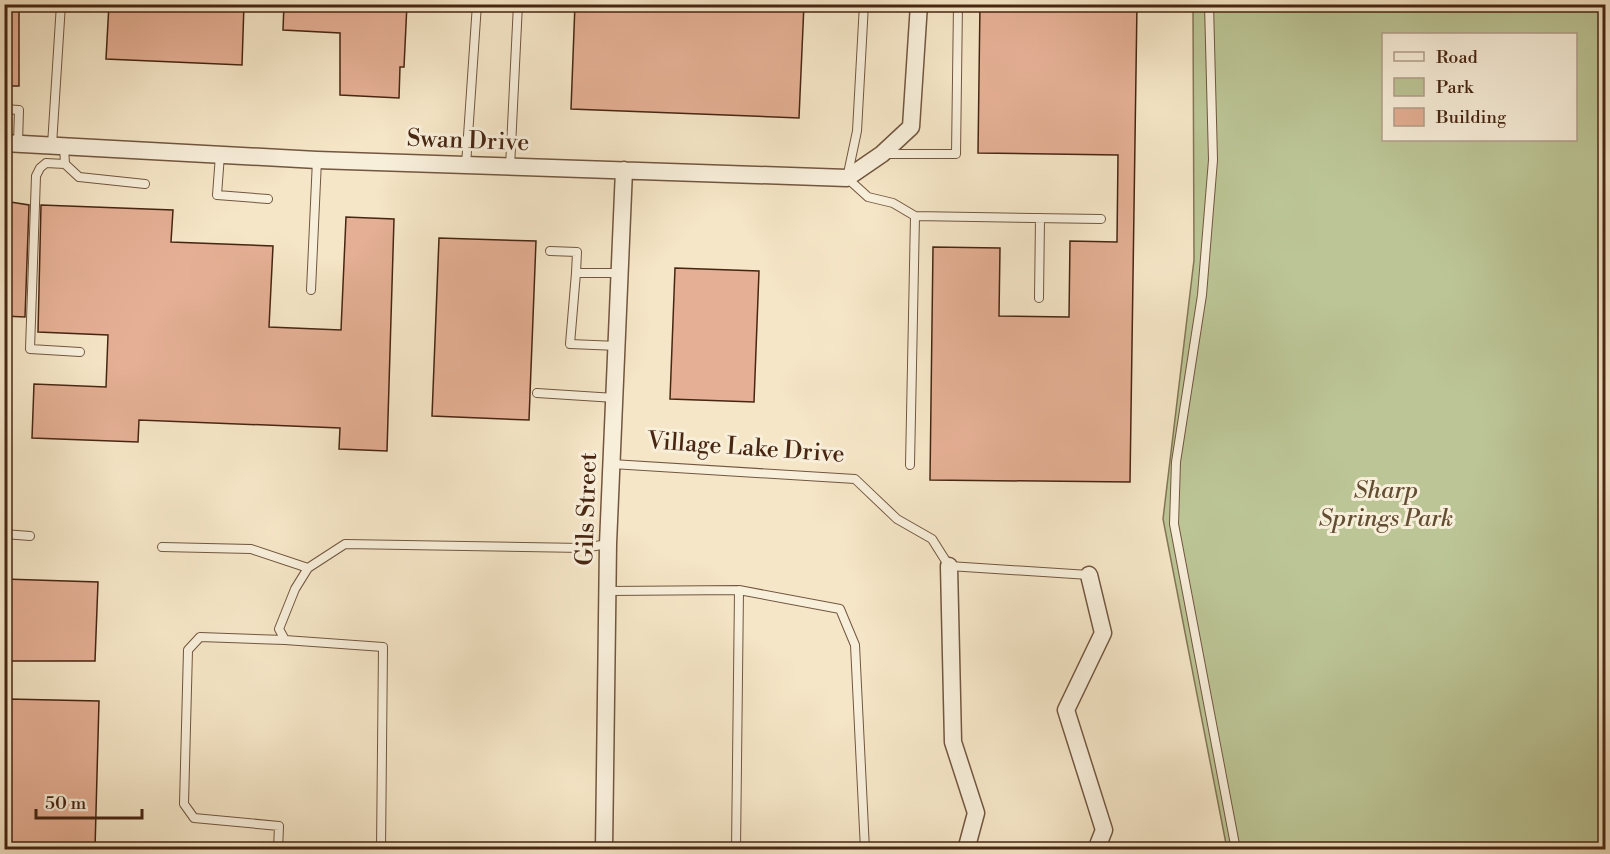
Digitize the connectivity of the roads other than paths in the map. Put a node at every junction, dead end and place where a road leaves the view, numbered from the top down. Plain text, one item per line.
1 (61, 4) edge
2 (477, 4) edge
3 (518, 4) edge
4 (864, 4) edge
5 (919, 4) edge
6 (958, 4) edge
7 (1209, 4) edge
8 (4, 109) edge
9 (11, 143) edge
10 (58, 146) junction
11 (220, 154) junction
12 (882, 154) junction
13 (317, 160) junction
14 (65, 164) junction
15 (466, 165) junction
16 (510, 167) junction
17 (624, 170) junction
18 (847, 178) junction
19 (144, 184) dead end
20 (268, 199) dead end
21 (915, 216) junction
22 (1040, 218) junction
23 (1101, 219) dead end
24 (550, 251) dead end
25 (576, 273) junction
26 (621, 273) junction
27 (311, 290) dead end
28 (1039, 298) dead end
29 (618, 346) junction
30 (80, 352) dead end
31 (537, 393) dead end
32 (615, 398) junction
33 (612, 464) junction
34 (910, 465) dead end
35 (4, 534) edge
36 (30, 536) dead end
37 (608, 544) junction
38 (162, 547) dead end
39 (949, 566) junction
40 (308, 568) junction
41 (1089, 575) joint
42 (739, 590) junction
43 (608, 591) junction
44 (285, 640) junction
45 (278, 849) edge
46 (381, 849) edge
47 (604, 849) edge
48 (736, 849) edge
49 (865, 849) edge
50 (966, 849) edge
51 (1096, 849) edge
52 (1236, 849) edge

1 - 10 lane
2 - 15 lane
3 - 16 lane
4 - 18 lane
5 - 12 street
6 - 12 lane
7 - 52 lane
8 - 9 lane
9 - 10 street, Swan Drive
10 - 11 street, Swan Drive
10 - 14 lane
11 - 13 street, Swan Drive
11 - 20 lane
12 - 18 street
13 - 15 street, Swan Drive
13 - 27 lane
14 - 19 lane
14 - 30 lane
15 - 16 street, Swan Drive
16 - 17 street, Swan Drive
17 - 18 street, Swan Drive
17 - 26 street, Gils Street
18 - 21 lane
21 - 22 lane
21 - 34 lane
22 - 23 lane
22 - 28 lane
24 - 25 lane
25 - 26 lane
25 - 29 lane
26 - 29 street, Gils Street
29 - 32 street, Gils Street
31 - 32 lane
32 - 33 street, Gils Street
33 - 37 street, Gils Street
33 - 39 lane, Village Lake Drive
35 - 36 lane
37 - 40 lane
37 - 43 street, Gils Street
38 - 40 lane
39 - 41 lane
39 - 50 street, Village Lake Drive
40 - 44 lane
41 - 51 street
42 - 43 lane
42 - 48 lane
42 - 49 lane
43 - 47 street, Gils Street
44 - 45 lane
44 - 46 lane

